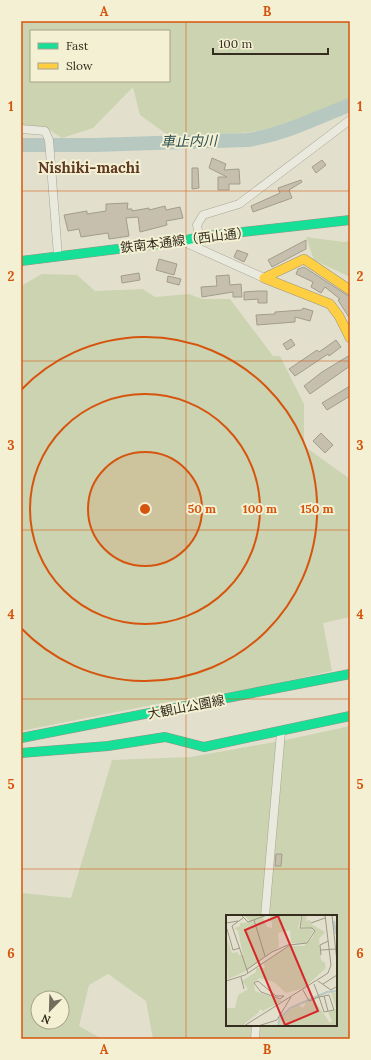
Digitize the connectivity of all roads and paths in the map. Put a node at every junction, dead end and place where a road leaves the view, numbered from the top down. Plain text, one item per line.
1 (350, 120) edge
2 (21, 129) edge
3 (350, 220) edge
4 (199, 237) junction
5 (182, 241) junction
6 (58, 256) junction
7 (21, 261) edge
8 (264, 278) junction
9 (350, 290) edge
10 (350, 338) edge
11 (350, 674) edge
12 (350, 716) edge
13 (281, 732) junction
14 (21, 738) edge
15 (21, 753) edge
16 (265, 915) edge
17 (256, 1026) edge
18 (255, 1039) edge

1 - 4 street
2 - 6 street
3 - 4 street, 鉄南本通線（西山通）
4 - 5 street, 鉄南本通線（西山通）
5 - 6 street, 鉄南本通線（西山通）
5 - 8 street
6 - 7 street, 鉄南本通線（西山通）
8 - 9 street
8 - 10 street
11 - 14 street, 大観山公園線
12 - 13 street
13 - 15 street
13 - 16 street
17 - 18 street

